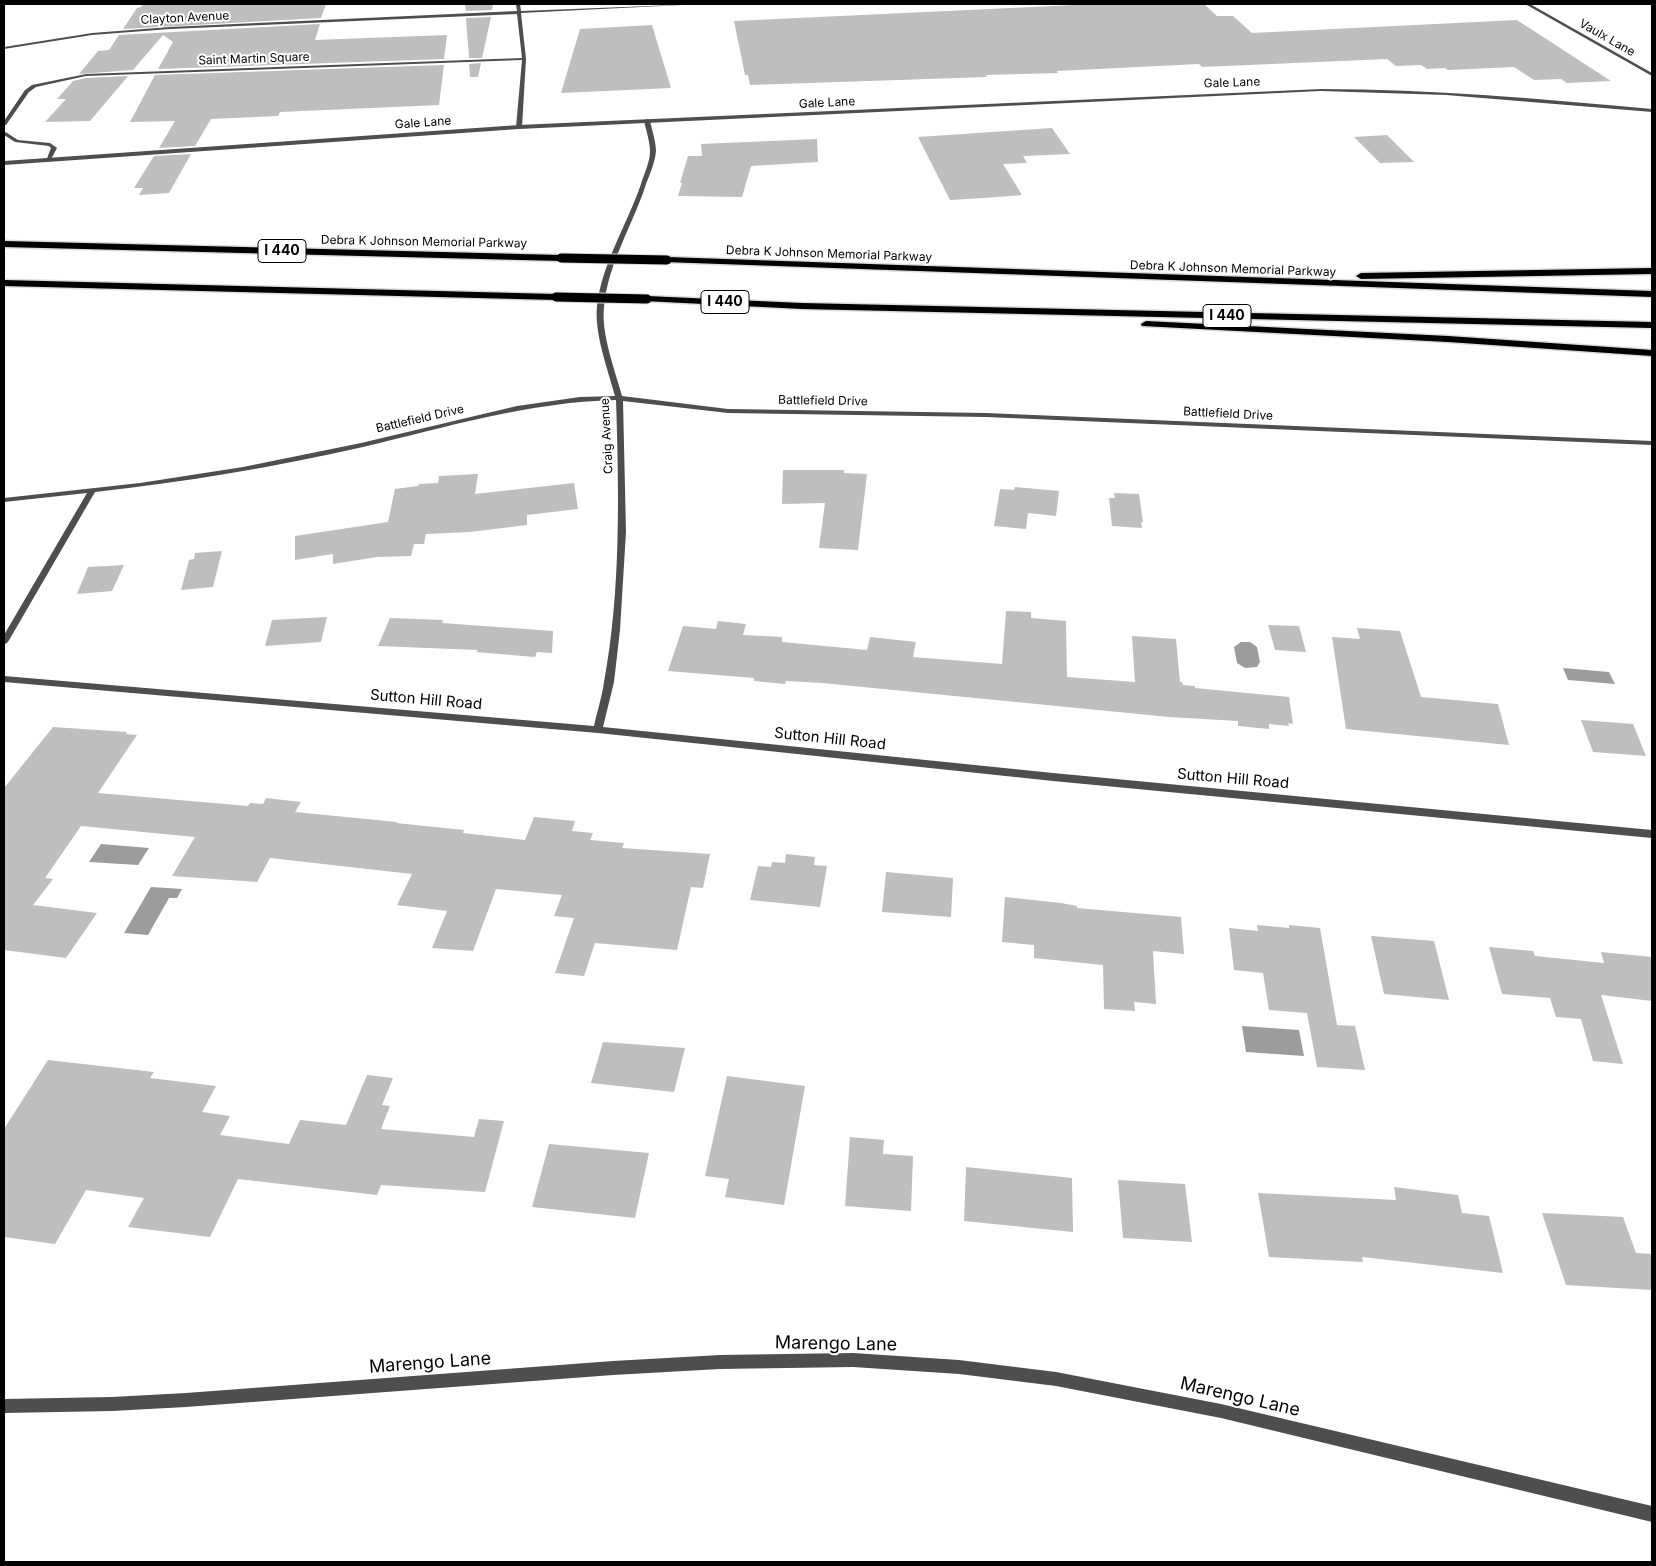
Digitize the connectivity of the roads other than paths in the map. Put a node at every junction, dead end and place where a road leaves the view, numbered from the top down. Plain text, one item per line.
1 (518, 4) edge
2 (699, 4) edge
3 (1527, 4) edge
4 (519, 12) junction
5 (4, 48) edge
6 (524, 59) junction
7 (1652, 75) edge
8 (1652, 111) edge
9 (648, 121) junction
10 (4, 124) edge
11 (520, 126) junction
12 (4, 133) edge
13 (48, 160) junction
14 (4, 163) edge
15 (4, 244) edge
16 (1652, 271) edge
17 (1079, 276) junction
18 (4, 283) edge
19 (1652, 294) edge
20 (802, 306) junction
21 (1652, 326) edge
22 (1652, 353) edge
23 (619, 398) junction
24 (1651, 444) edge
25 (92, 491) junction
26 (4, 500) edge
27 (4, 642) edge
28 (4, 679) edge
29 (598, 730) junction
30 (1652, 834) edge
31 (4, 1406) edge
32 (1652, 1514) edge

1 - 4 street
2 - 4 street, Clayton Avenue
3 - 7 street, Vaulx Lane
4 - 5 street, Clayton Avenue
4 - 6 street
6 - 10 street, Saint Martin Square
6 - 11 street
8 - 9 street, Gale Lane
9 - 11 street, Gale Lane
9 - 23 street, Craig Avenue
11 - 13 street, Gale Lane
12 - 13 street
13 - 14 street, Gale Lane
15 - 17 highway, Debra K Johnson Memorial Parkway / I 440, bridge
16 - 17 highway
17 - 19 highway, Debra K Johnson Memorial Parkway / I 440
18 - 20 highway, I 440, bridge
20 - 21 highway, I 440
20 - 22 highway
23 - 24 street, Battlefield Drive
23 - 25 street, Battlefield Drive
23 - 29 street, Craig Avenue
25 - 26 street, Battlefield Drive
25 - 27 street
28 - 29 street, Sutton Hill Road
29 - 30 street, Sutton Hill Road
31 - 32 street, Marengo Lane

